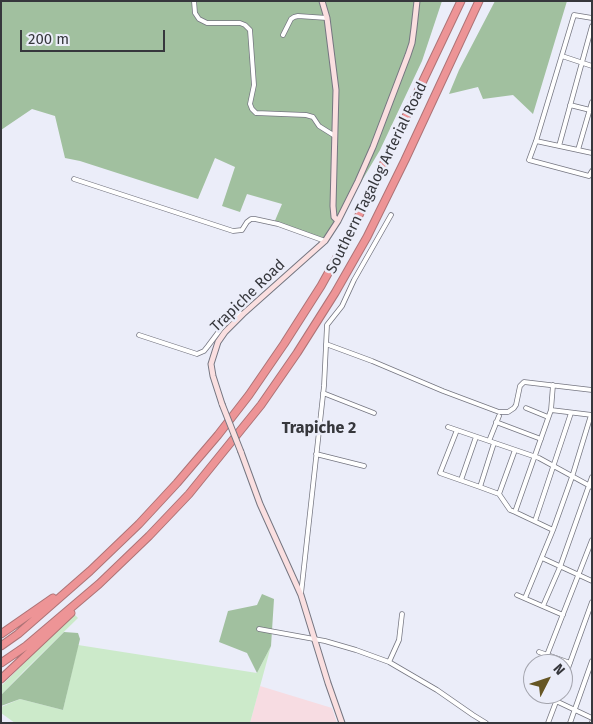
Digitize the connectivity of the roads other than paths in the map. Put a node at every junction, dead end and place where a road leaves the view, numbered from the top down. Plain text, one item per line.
1 (194, 1) edge
2 (322, 1) edge
3 (417, 1) edge
4 (462, 1) edge
5 (479, 1) edge
6 (327, 18) junction
7 (592, 18) edge
8 (592, 26) edge
9 (283, 35) dead end
10 (562, 56) junction
11 (582, 63) junction
12 (592, 66) edge
13 (592, 102) edge
14 (570, 105) junction
15 (591, 111) edge
16 (335, 136) junction
17 (536, 141) junction
18 (559, 146) junction
19 (578, 150) junction
20 (592, 153) edge
21 (592, 171) edge
22 (74, 179) dead end
23 (391, 215) dead end
24 (338, 221) junction
25 (325, 241) junction
26 (243, 314) junction
27 (139, 335) dead end
28 (326, 344) junction
29 (553, 385) junction
30 (592, 390) edge
31 (323, 393) junction
32 (526, 408) dead end
33 (551, 410) junction
34 (374, 413) dead end
35 (571, 413) junction
36 (591, 415) edge
37 (499, 416) dead end
38 (548, 417) junction
39 (496, 422) junction
40 (448, 427) dead end
41 (457, 430) junction
42 (476, 437) junction
43 (541, 438) junction
44 (492, 442) junction
45 (515, 450) junction
46 (316, 454) junction
47 (534, 457) junction
48 (364, 466) dead end
49 (554, 466) junction
50 (572, 477) junction
51 (592, 477) edge
52 (461, 480) junction
53 (480, 487) junction
54 (590, 487) edge
55 (499, 494) junction
56 (515, 512) junction
57 (535, 522) junction
58 (553, 530) junction
59 (592, 540) edge
60 (542, 558) junction
61 (560, 566) junction
62 (90, 571) junction
63 (579, 575) junction
64 (592, 581) edge
65 (99, 584) junction
66 (301, 595) junction
67 (517, 595) dead end
68 (524, 598) junction
69 (592, 602) edge
70 (543, 606) junction
71 (402, 614) dead end
72 (563, 615) junction
73 (260, 629) dead end
74 (1, 634) edge
75 (314, 639) junction
76 (1, 646) edge
77 (539, 652) dead end
78 (544, 654) edge
79 (547, 654) edge
80 (573, 655) edge
81 (592, 661) edge
82 (389, 662) junction
83 (1, 664) edge
84 (1, 679) edge
85 (555, 704) edge
86 (563, 704) edge
87 (575, 709) junction
88 (592, 718) edge
89 (342, 723) edge
90 (486, 723) edge
91 (548, 723) edge
92 (570, 723) edge

1 - 16 street
2 - 6 street
3 - 24 street, Trapiche Road
4 - 62 highway, Southern Tagalog Arterial Road
5 - 65 highway, Southern Tagalog Arterial Road
6 - 9 street
6 - 16 street
7 - 10 street
8 - 11 street
10 - 11 street
10 - 17 street
11 - 12 street
11 - 14 street
13 - 15 street
14 - 15 street
14 - 18 street
15 - 19 street
16 - 24 street
17 - 18 street
17 - 21 street
18 - 19 street
19 - 20 street
22 - 25 street
23 - 28 street
24 - 25 street, Trapiche Road
25 - 26 street, Trapiche Road
26 - 27 street
26 - 66 street, Trapiche Road, bridge
28 - 29 street
28 - 31 street
29 - 30 street
29 - 33 street
31 - 34 street
31 - 46 street
32 - 38 street
33 - 35 street
33 - 38 street
35 - 36 street
35 - 49 street
36 - 50 street
37 - 39 street
38 - 43 street
39 - 43 street
39 - 44 street
40 - 41 street
41 - 42 street
41 - 52 street
42 - 44 street
42 - 52 street
43 - 47 street
44 - 45 street
44 - 53 street
45 - 47 street
45 - 55 street
46 - 48 street
46 - 66 street
47 - 49 street
47 - 56 street
49 - 50 street
49 - 57 street
50 - 54 street
50 - 58 street
51 - 54 street
52 - 53 street
53 - 55 street
54 - 61 street
55 - 56 street
56 - 57 street
57 - 58 street
58 - 60 street
59 - 63 street
60 - 61 street
60 - 68 street
61 - 63 street
61 - 70 street
62 - 74 highway
62 - 76 highway, Southern Tagalog Arterial Road
63 - 64 street
63 - 72 street
65 - 83 highway, Southern Tagalog Arterial Road
65 - 84 highway
66 - 75 street, Trapiche Road
67 - 68 street
68 - 70 street
69 - 80 street
70 - 72 street
71 - 82 street
72 - 79 street
73 - 75 street
75 - 82 street
75 - 89 street, Trapiche Road
77 - 78 street
81 - 87 street
82 - 90 street
85 - 91 street
86 - 87 street
87 - 88 street
87 - 92 street

